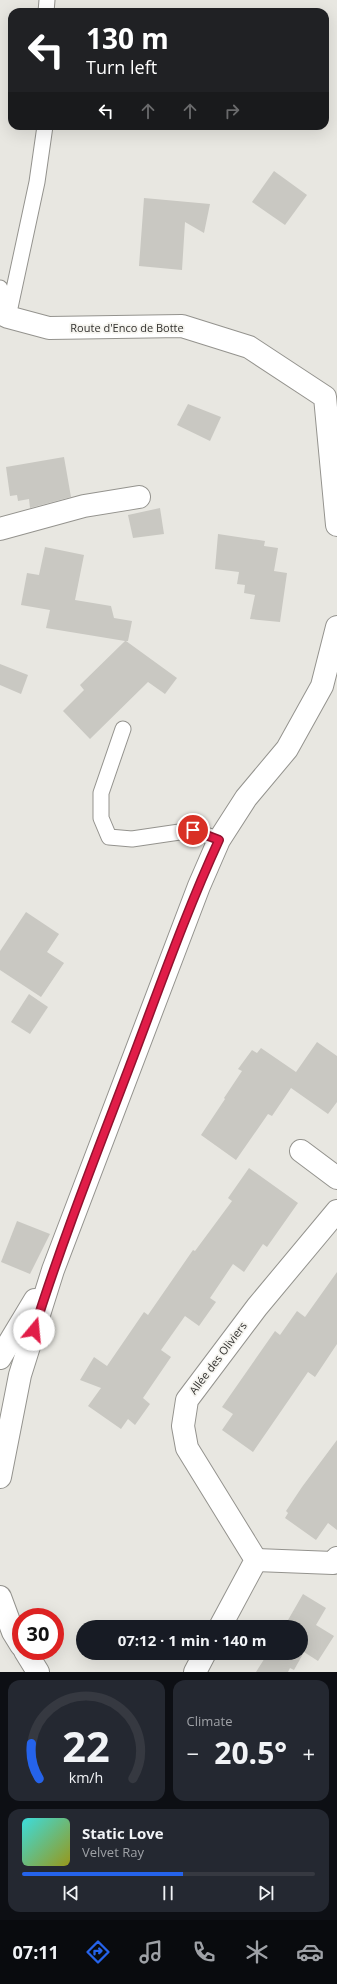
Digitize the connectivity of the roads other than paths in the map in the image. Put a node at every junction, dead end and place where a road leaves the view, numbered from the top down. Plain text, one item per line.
1 (44, 130) edge
2 (0, 288) edge
3 (4, 315) edge
4 (331, 400) edge
5 (139, 497) dead end
6 (337, 525) edge
7 (0, 529) edge
8 (337, 627) edge
9 (123, 729) dead end
10 (219, 840) junction
11 (301, 1151) dead end
12 (337, 1178) edge
13 (337, 1212) edge
14 (53, 1270) junction
15 (0, 1358) edge
16 (20, 1375) junction
17 (0, 1413) edge
18 (1, 1465) edge
19 (256, 1560) junction
20 (336, 1562) edge
21 (0, 1597) edge
22 (224, 1620) edge
23 (12, 1629) edge
24 (31, 1660) edge
25 (201, 1660) edge
26 (38, 1672) edge
27 (195, 1672) edge

1 - 3 lane
2 - 3 lane
3 - 4 street, Route d'Enco de Botte
4 - 6 street, Route d'Enco de Botte
5 - 7 street
8 - 10 street
9 - 10 lane
10 - 14 street
11 - 12 street
13 - 19 street, Allée des Oliviers
14 - 15 street
14 - 16 street
16 - 17 street
16 - 18 street
19 - 20 street
19 - 22 street
21 - 23 street
24 - 26 street
25 - 27 street

